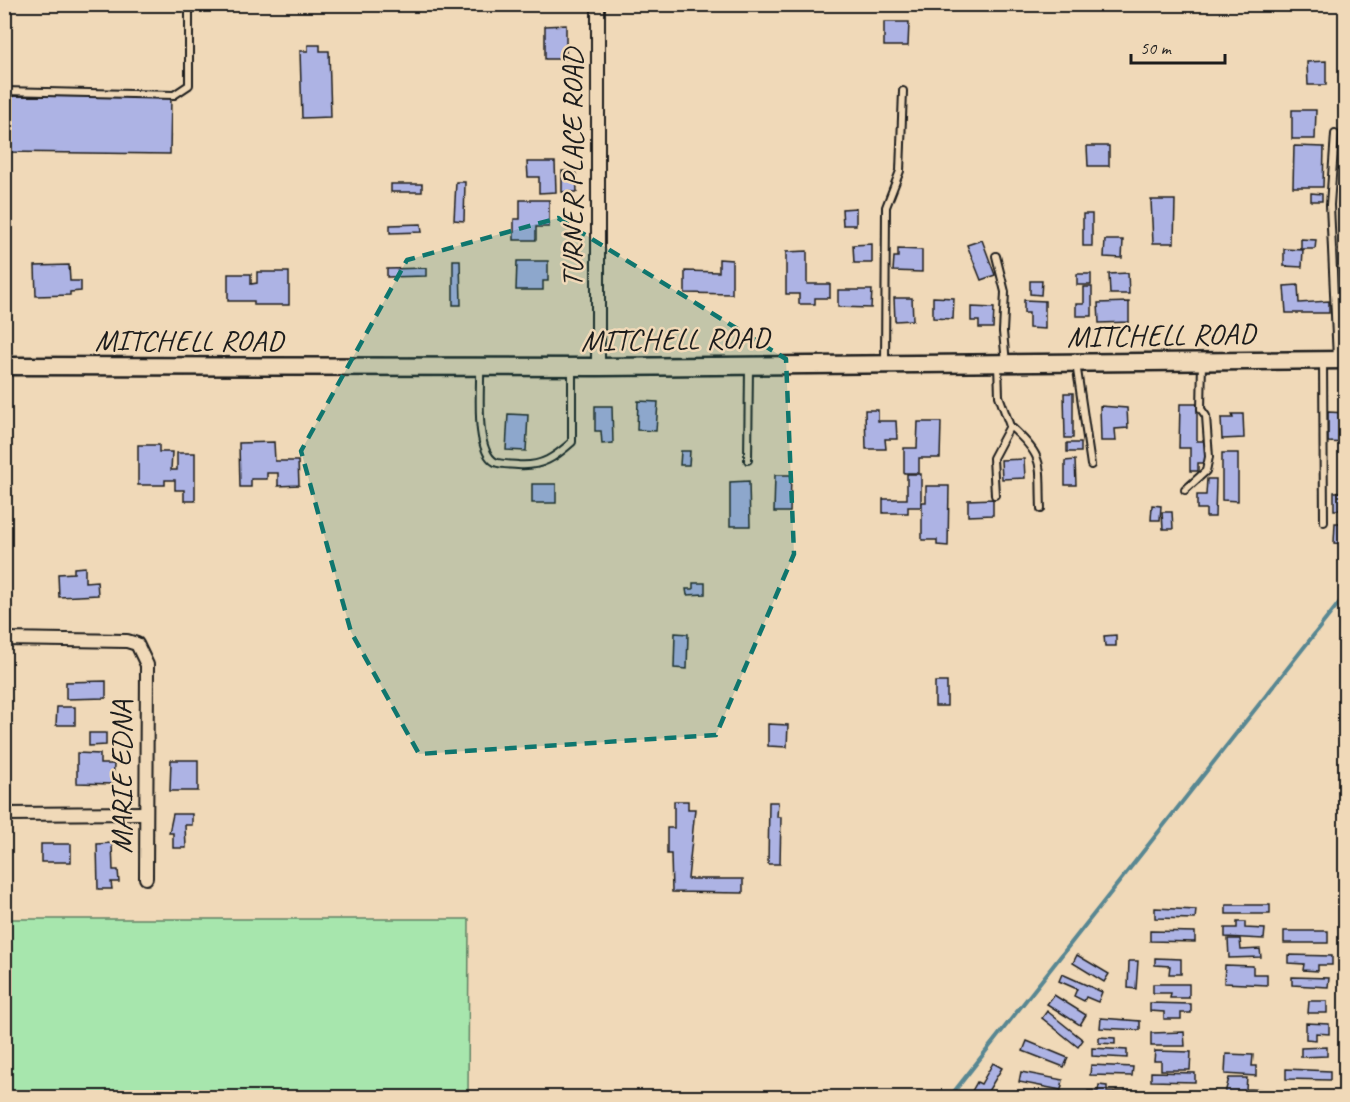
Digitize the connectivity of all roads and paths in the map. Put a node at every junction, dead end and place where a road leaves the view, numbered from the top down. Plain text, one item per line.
1 (189, 4) edge
2 (598, 4) edge
3 (4, 91) edge
4 (903, 91) dead end
5 (1335, 134) dead end
6 (996, 256) dead end
7 (1335, 360) edge
8 (1202, 361) junction
9 (1002, 363) junction
10 (1076, 363) junction
11 (885, 364) junction
12 (4, 366) edge
13 (749, 366) junction
14 (480, 367) junction
15 (572, 367) junction
16 (598, 367) junction
17 (1010, 426) junction
18 (748, 460) dead end
19 (1091, 465) dead end
20 (1185, 490) dead end
21 (995, 495) dead end
22 (1041, 509) dead end
23 (1324, 522) dead end
24 (4, 639) edge
25 (146, 813) junction
26 (4, 814) edge
27 (146, 878) dead end

1 - 3 lane
2 - 16 street, TURNER PLACE ROAD
4 - 11 lane
5 - 7 lane
6 - 9 lane
7 - 8 street, MITCHELL ROAD
7 - 23 lane
8 - 10 street, MITCHELL ROAD
8 - 20 lane
9 - 10 street, MITCHELL ROAD
9 - 11 street, MITCHELL ROAD
9 - 17 lane
10 - 19 lane
11 - 13 street, MITCHELL ROAD
12 - 14 street, MITCHELL ROAD
13 - 16 street, MITCHELL ROAD
13 - 18 lane
14 - 15 street, MITCHELL ROAD
14 - 15 lane
15 - 16 street, MITCHELL ROAD
17 - 21 lane
17 - 22 lane
24 - 25 street, MARIE EDNA
25 - 26 street
25 - 27 street, MARIE EDNA

